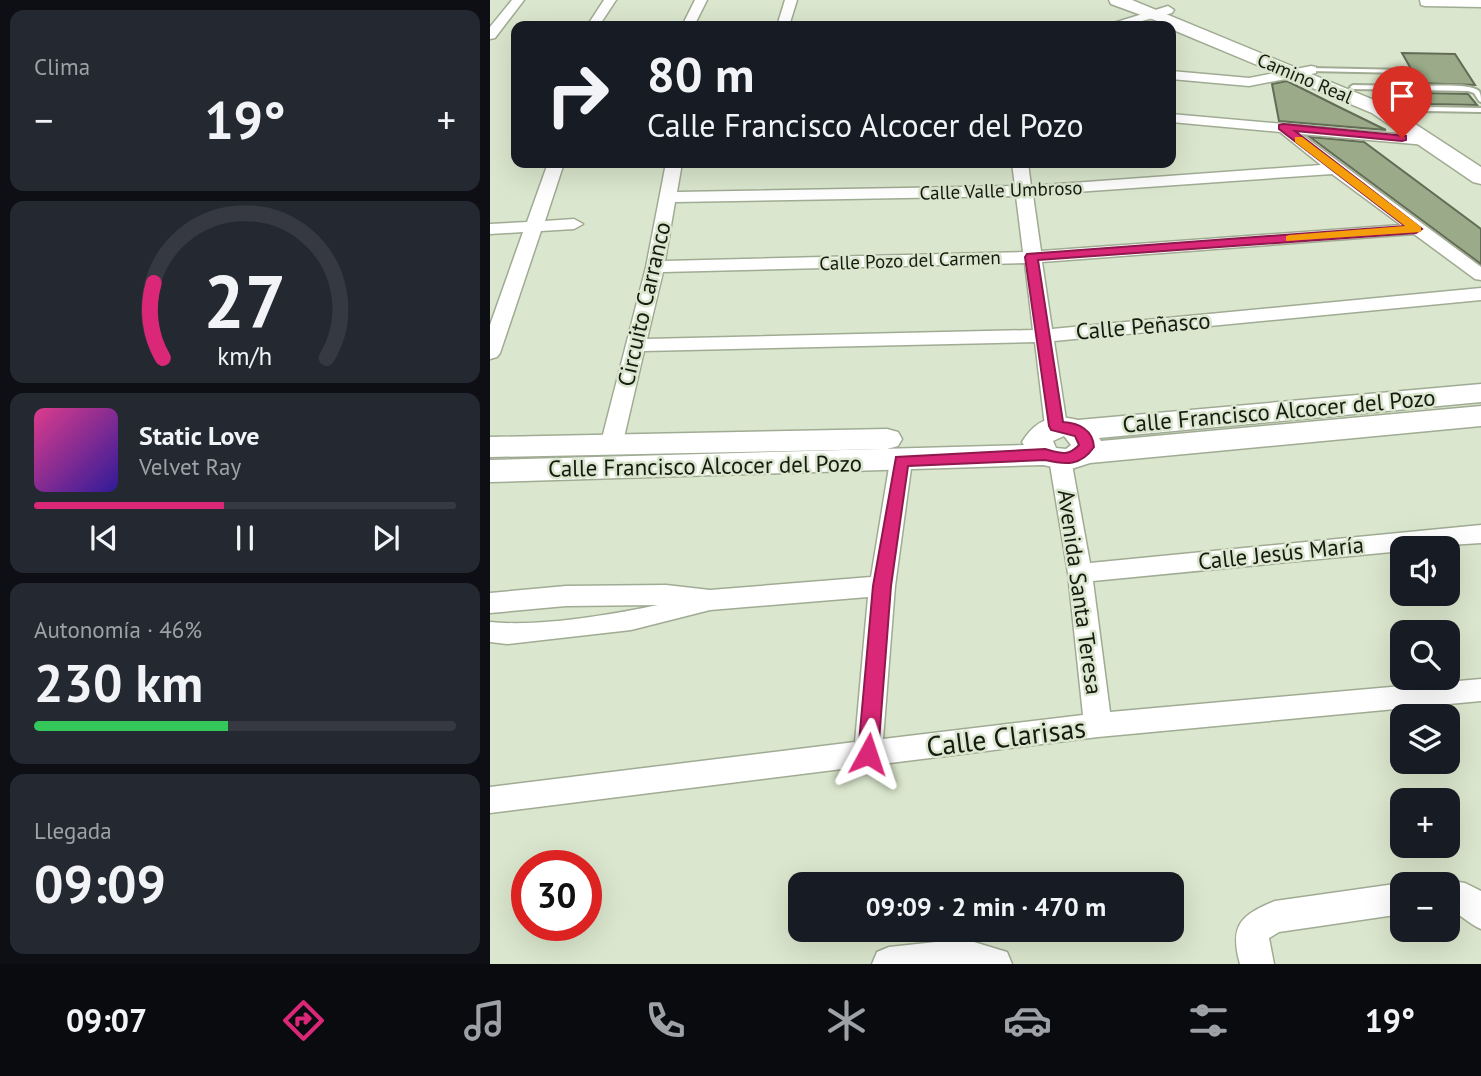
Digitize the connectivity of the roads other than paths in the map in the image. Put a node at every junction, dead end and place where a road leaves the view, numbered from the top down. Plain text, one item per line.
1 (518, 0) edge
2 (610, 0) edge
3 (701, 0) edge
4 (791, 0) edge
5 (1117, 0) edge
6 (1425, 2) dead end
7 (1477, 3) edge
8 (1155, 8) edge
9 (1481, 15) edge
10 (596, 21) edge
11 (690, 21) edge
12 (785, 21) edge
13 (1122, 21) edge
14 (490, 35) edge
15 (1302, 72) junction
16 (1176, 75) edge
17 (1353, 88) junction
18 (1417, 88) junction
19 (1481, 100) edge
20 (1481, 110) edge
21 (1417, 111) junction
22 (1176, 118) edge
23 (1283, 127) junction
24 (1426, 140) junction
25 (1481, 157) edge
26 (554, 168) edge
27 (673, 168) edge
28 (1021, 168) edge
29 (1335, 169) junction
30 (1481, 177) edge
31 (1023, 191) junction
32 (667, 197) junction
33 (574, 224) dead end
34 (533, 227) junction
35 (490, 229) edge
36 (1416, 229) junction
37 (1031, 257) junction
38 (655, 267) junction
39 (1481, 275) edge
40 (1481, 294) edge
41 (1043, 336) junction
42 (636, 345) junction
43 (490, 353) edge
44 (1481, 393) edge
45 (1481, 416) edge
46 (1060, 443) junction
47 (611, 446) junction
48 (490, 447) edge
49 (901, 461) junction
50 (490, 471) edge
51 (1481, 534) edge
52 (1080, 573) junction
53 (882, 586) junction
54 (710, 600) junction
55 (490, 604) edge
56 (490, 632) edge
57 (1481, 690) edge
58 (1098, 725) junction
59 (868, 754) junction
60 (490, 800) edge
61 (1460, 897) edge
62 (1390, 900) edge
63 (1481, 913) edge
64 (888, 964) edge
65 (995, 964) edge
66 (1257, 964) edge

1 - 14 street
2 - 10 street
3 - 11 street
4 - 12 street
5 - 8 street, Camino Real
6 - 7 street
7 - 9 street
8 - 13 street
8 - 15 street, Camino Real
15 - 16 street
15 - 17 street, Camino Real
15 - 18 lane
15 - 24 street, Camino Real
17 - 18 lane
17 - 21 street, Camino Real
18 - 19 lane
18 - 21 lane
20 - 21 lane
21 - 25 street, Camino Real
22 - 23 street
23 - 24 street
23 - 29 street
24 - 30 street, Camino Real
26 - 34 street
27 - 32 street, Circuito Carranco
28 - 31 street, Avenida Santa Teresa
29 - 31 street, Calle Valle Umbroso
29 - 36 street
31 - 32 street, Calle Valle Umbroso
31 - 37 street, Avenida Santa Teresa
32 - 38 street, Circuito Carranco
33 - 34 street
34 - 35 street
34 - 43 street
36 - 37 street, Calle Pozo del Carmen
36 - 39 street
37 - 38 street, Calle Pozo del Carmen
37 - 41 street, Avenida Santa Teresa
38 - 42 street, Circuito Carranco
40 - 41 street, Calle Peñasco
41 - 42 street, Calle Peñasco
41 - 46 street, Avenida Santa Teresa
42 - 47 street, Circuito Carranco
44 - 46 street, Calle Francisco Alcocer del Pozo
45 - 46 street, Calle Francisco Alcocer del Pozo
46 - 47 street, Calle Francisco Alcocer del Pozo
46 - 49 street, Calle Francisco Alcocer del Pozo
46 - 52 street, Avenida Santa Teresa
47 - 48 street, Calle Francisco Alcocer del Pozo
49 - 50 street, Calle Francisco Alcocer del Pozo
49 - 53 street
51 - 52 street, Calle Jesús María
52 - 58 street, Avenida Santa Teresa
53 - 54 street
53 - 59 street
54 - 55 street
54 - 56 street
57 - 58 street, Calle Clarisas
58 - 59 street, Calle Clarisas
59 - 60 street, Calle Clarisas
61 - 63 street
62 - 66 street
64 - 65 street

